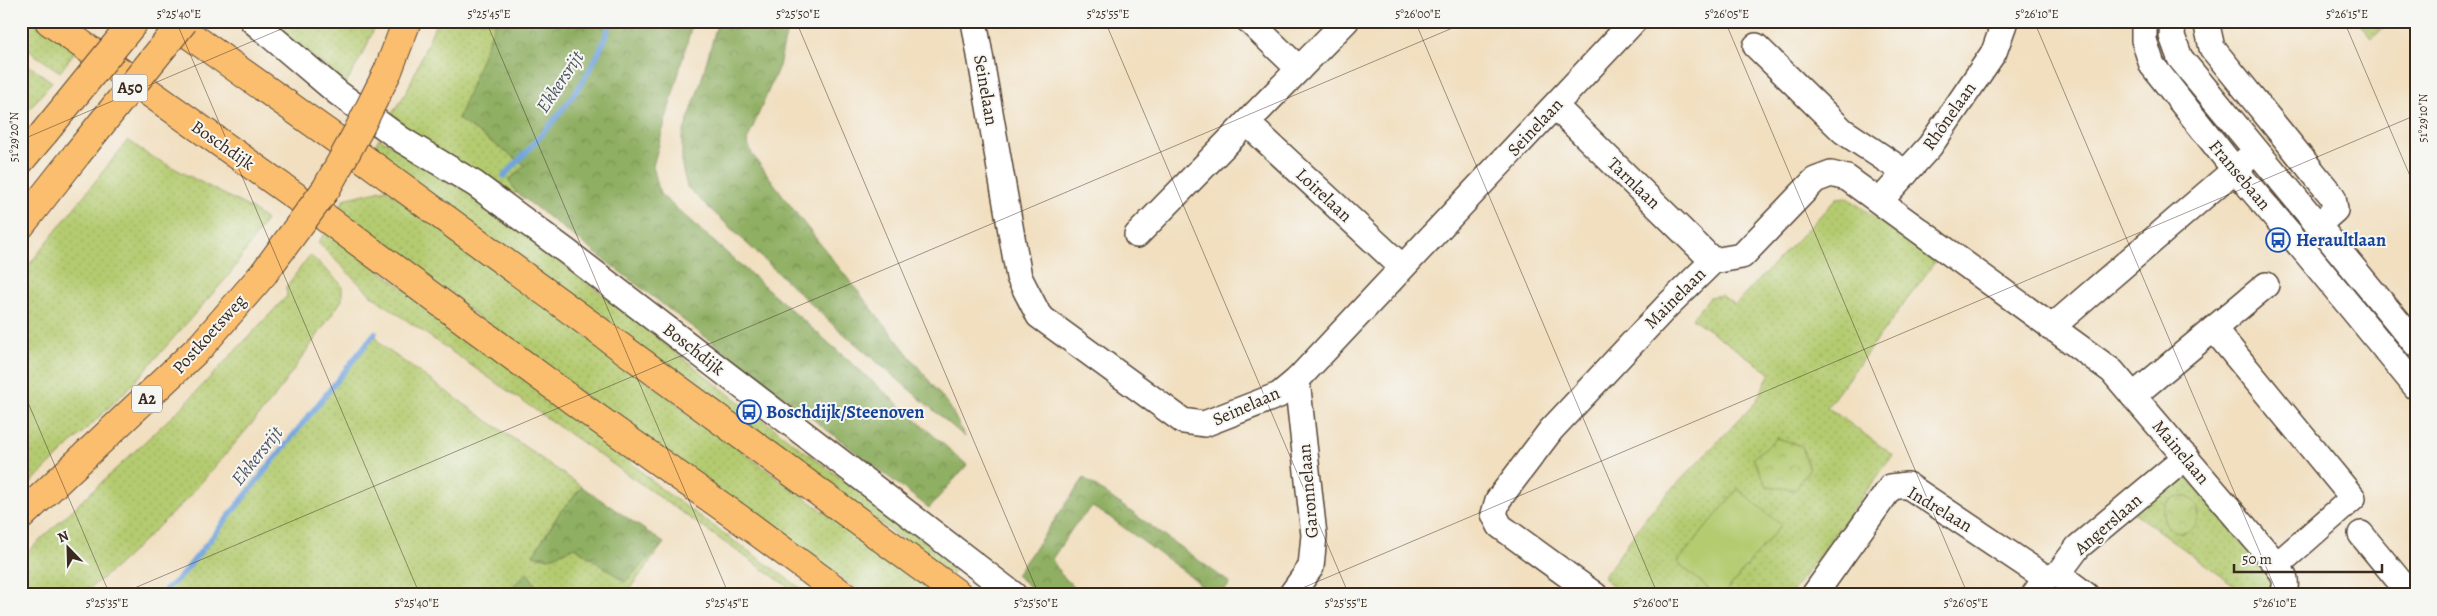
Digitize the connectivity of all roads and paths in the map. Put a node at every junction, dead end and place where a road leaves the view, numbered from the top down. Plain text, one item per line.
1 (49, 21) edge
2 (135, 21) edge
3 (170, 21) edge
4 (184, 21) edge
5 (253, 21) edge
6 (407, 21) edge
7 (974, 21) edge
8 (1249, 21) edge
9 (1346, 21) edge
10 (1634, 21) edge
11 (2005, 21) edge
12 (2144, 21) edge
13 (2173, 21) edge
14 (2206, 21) edge
15 (1756, 46) dead end
16 (1299, 70) junction
17 (1555, 106) junction
18 (1246, 123) junction
19 (2257, 151) junction
20 (21, 160) edge
21 (2235, 170) junction
22 (1906, 172) junction
23 (1880, 201) junction
24 (21, 224) edge
25 (2317, 226) junction
26 (1137, 235) dead end
27 (1712, 261) junction
28 (1402, 267) junction
29 (2266, 285) dead end
30 (2051, 328) junction
31 (2214, 328) junction
32 (2416, 344) edge
33 (1297, 380) junction
34 (2416, 387) edge
35 (2133, 396) junction
36 (2186, 457) junction
37 (21, 516) edge
38 (2360, 534) dead end
39 (2276, 565) junction
40 (2046, 582) edge
41 (844, 595) edge
42 (959, 595) edge
43 (1014, 595) edge
44 (1291, 595) edge
45 (1595, 595) edge
46 (1814, 595) edge
47 (2086, 595) edge
48 (2282, 595) edge
49 (2411, 595) edge

1 - 41 main road, Boschdijk
2 - 20 main road, A50, bridge
3 - 42 main road
4 - 24 main road, A50, bridge
5 - 43 street, Boschdijk
6 - 37 main road, Postkoetsweg / A2, bridge
7 - 33 street, Seinelaan
8 - 16 street
9 - 16 street
10 - 17 street, Seinelaan
11 - 22 street, Rhônelaan
12 - 21 street, Fransebaan
13 - 19 street, Fransebaan
14 - 25 street
15 - 22 street
16 - 18 street
17 - 27 street, Tarnlaan
17 - 28 street, Seinelaan
18 - 26 street
18 - 28 street, Loirelaan
19 - 21 street
19 - 25 street, Fransebaan
21 - 30 street
21 - 34 street, Fransebaan
22 - 23 street, Rhônelaan
23 - 27 street, Mainelaan
23 - 30 street, Mainelaan
25 - 32 street, Fransebaan
27 - 45 street, Mainelaan
28 - 33 street, Seinelaan
29 - 31 street
30 - 35 street, Mainelaan
31 - 35 street
31 - 39 street
33 - 44 street, Garonnelaan
35 - 36 street, Mainelaan
36 - 39 street, Mainelaan
36 - 40 street, Angerslaan
38 - 49 street
39 - 48 street, Mainelaan
40 - 46 street, Indrelaan
40 - 47 street, Indrelaan

